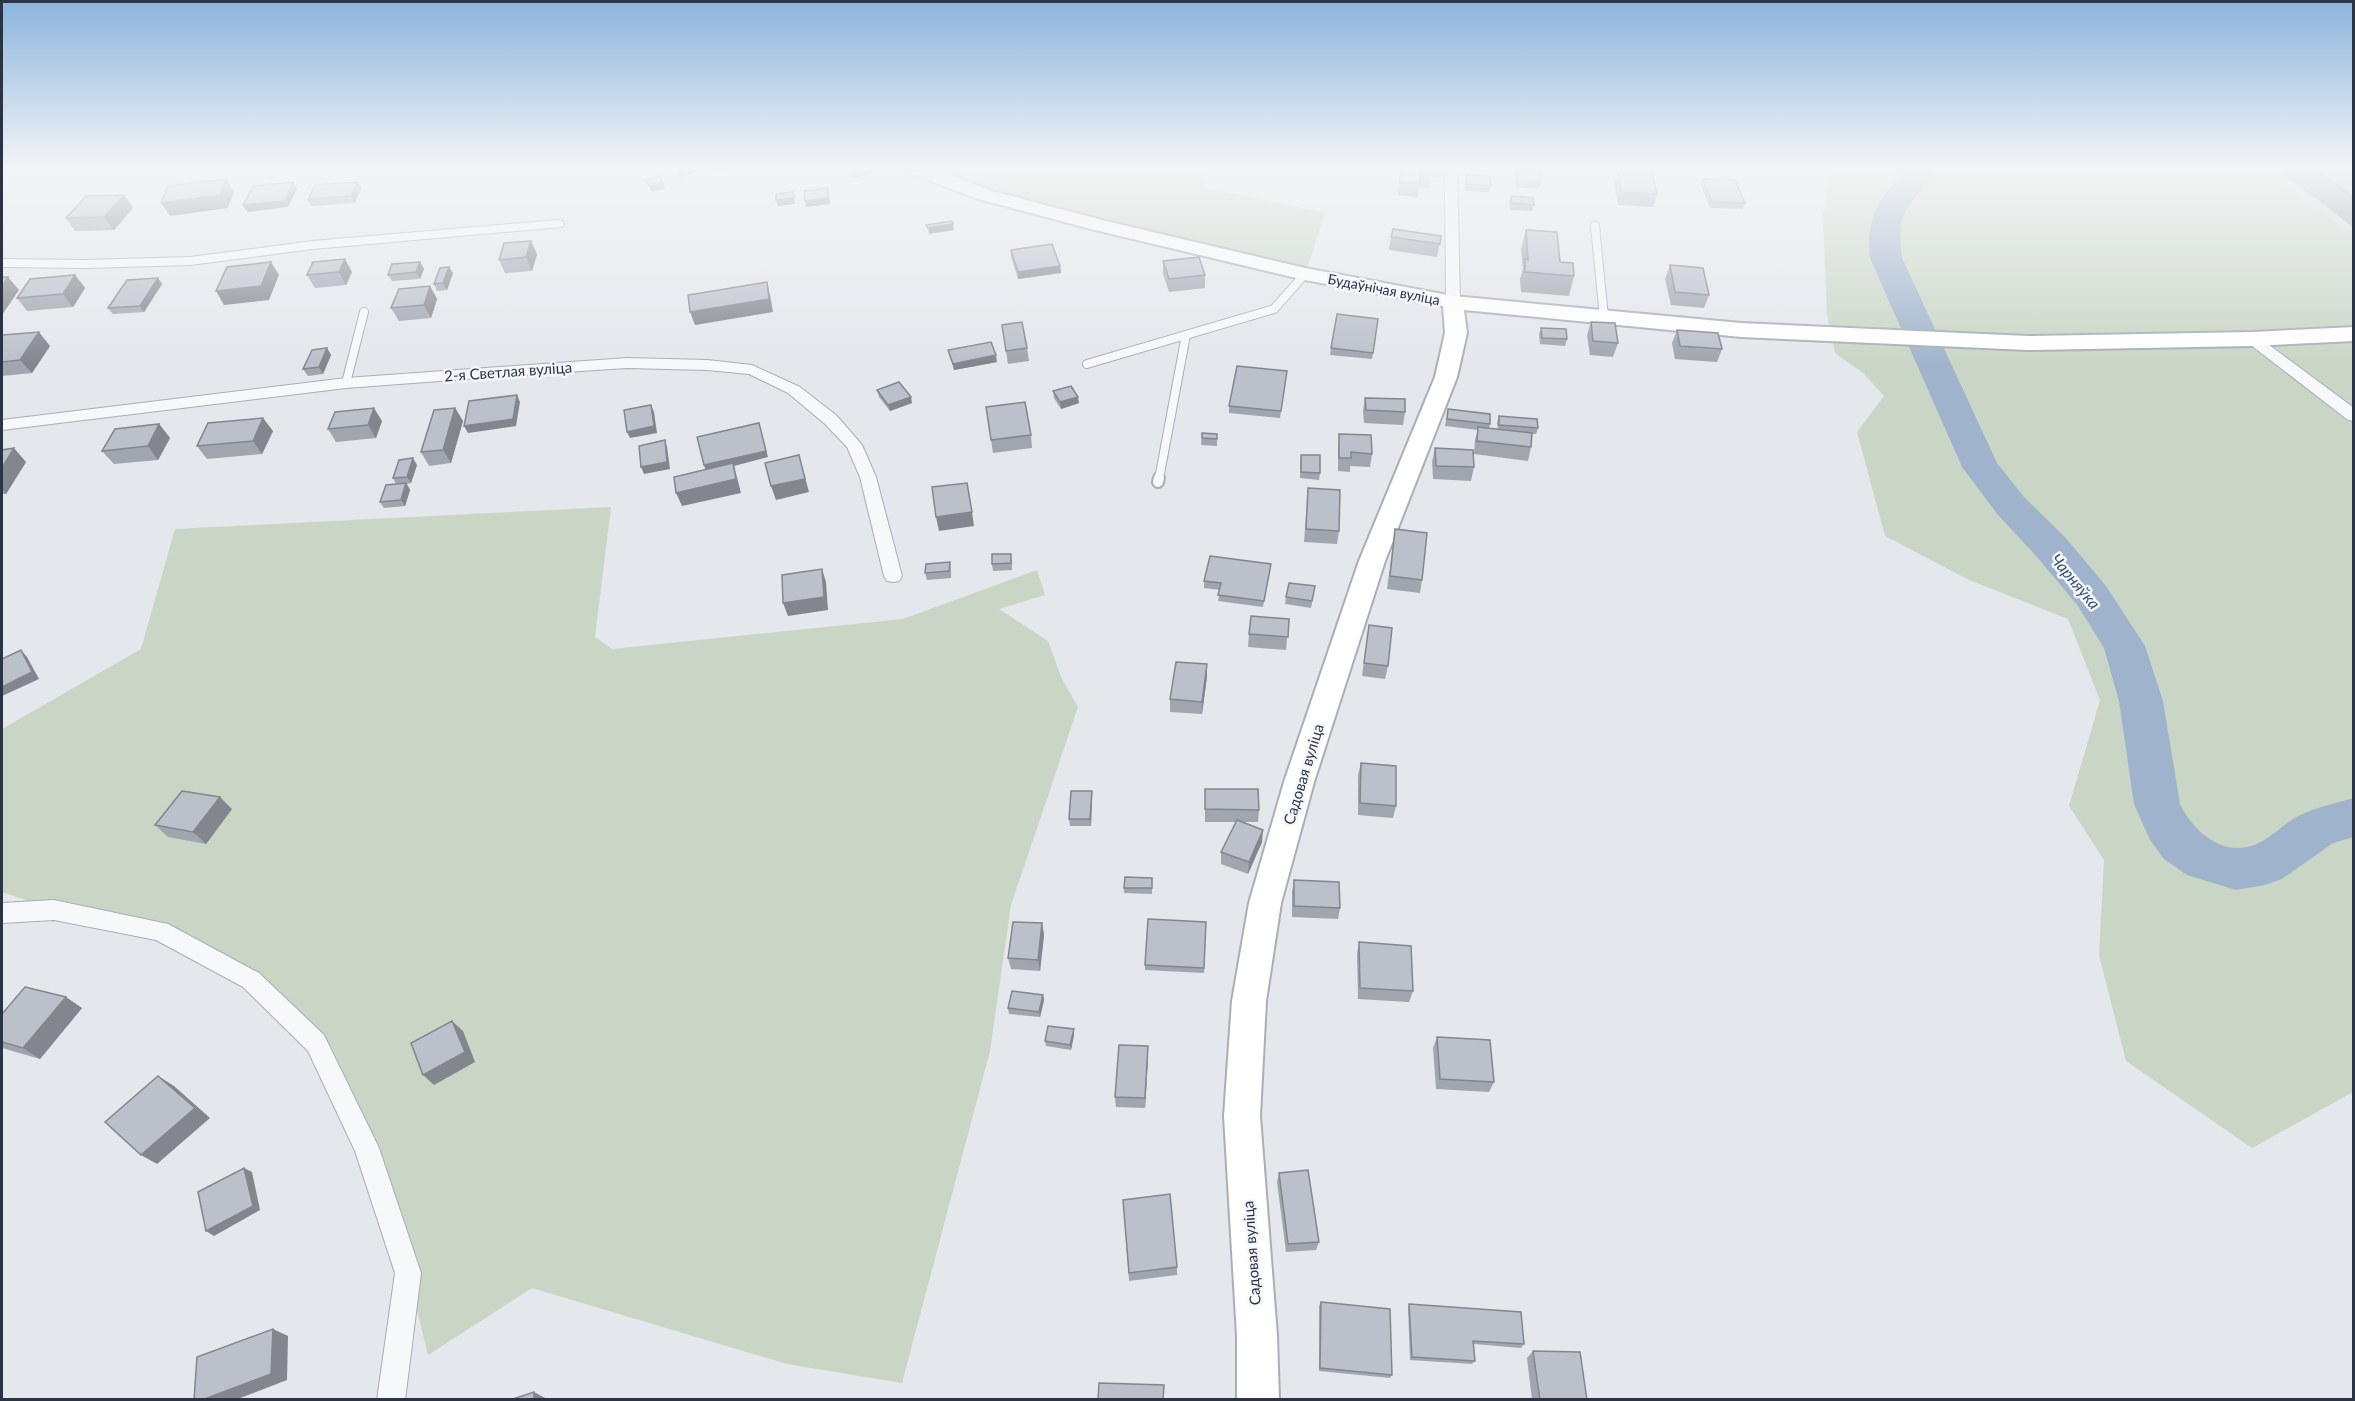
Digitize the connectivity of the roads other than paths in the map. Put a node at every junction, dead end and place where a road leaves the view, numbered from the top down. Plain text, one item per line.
1 (443, 233) edge
2 (1137, 233) edge
3 (1452, 233) edge
4 (1596, 233) edge
5 (2, 262) edge
6 (1305, 274) junction
7 (1453, 302) junction
8 (364, 312) dead end
9 (1604, 317) junction
10 (2354, 334) edge
11 (1186, 335) junction
12 (2252, 339) junction
13 (1087, 364) dead end
14 (346, 384) junction
15 (2354, 416) edge
16 (2, 425) edge
17 (1158, 482) dead end
18 (893, 576) dead end
19 (2, 913) edge
20 (391, 1400) edge
21 (1258, 1400) edge

1 - 5 street
2 - 6 main road, Будаўнічая вуліца
3 - 7 street, Садовая вуліца
4 - 9 lane
6 - 7 main road, Будаўнічая вуліца
6 - 11 lane
7 - 9 main road, Будаўнічая вуліца
7 - 21 main road, Садовая вуліца
8 - 14 lane
9 - 12 main road, Будаўнічая вуліца
10 - 12 main road, Будаўнічая вуліца
11 - 13 lane
11 - 17 lane
12 - 15 street
14 - 16 street, 2-я Светлая вуліца
14 - 18 street, 2-я Светлая вуліца
19 - 20 street

